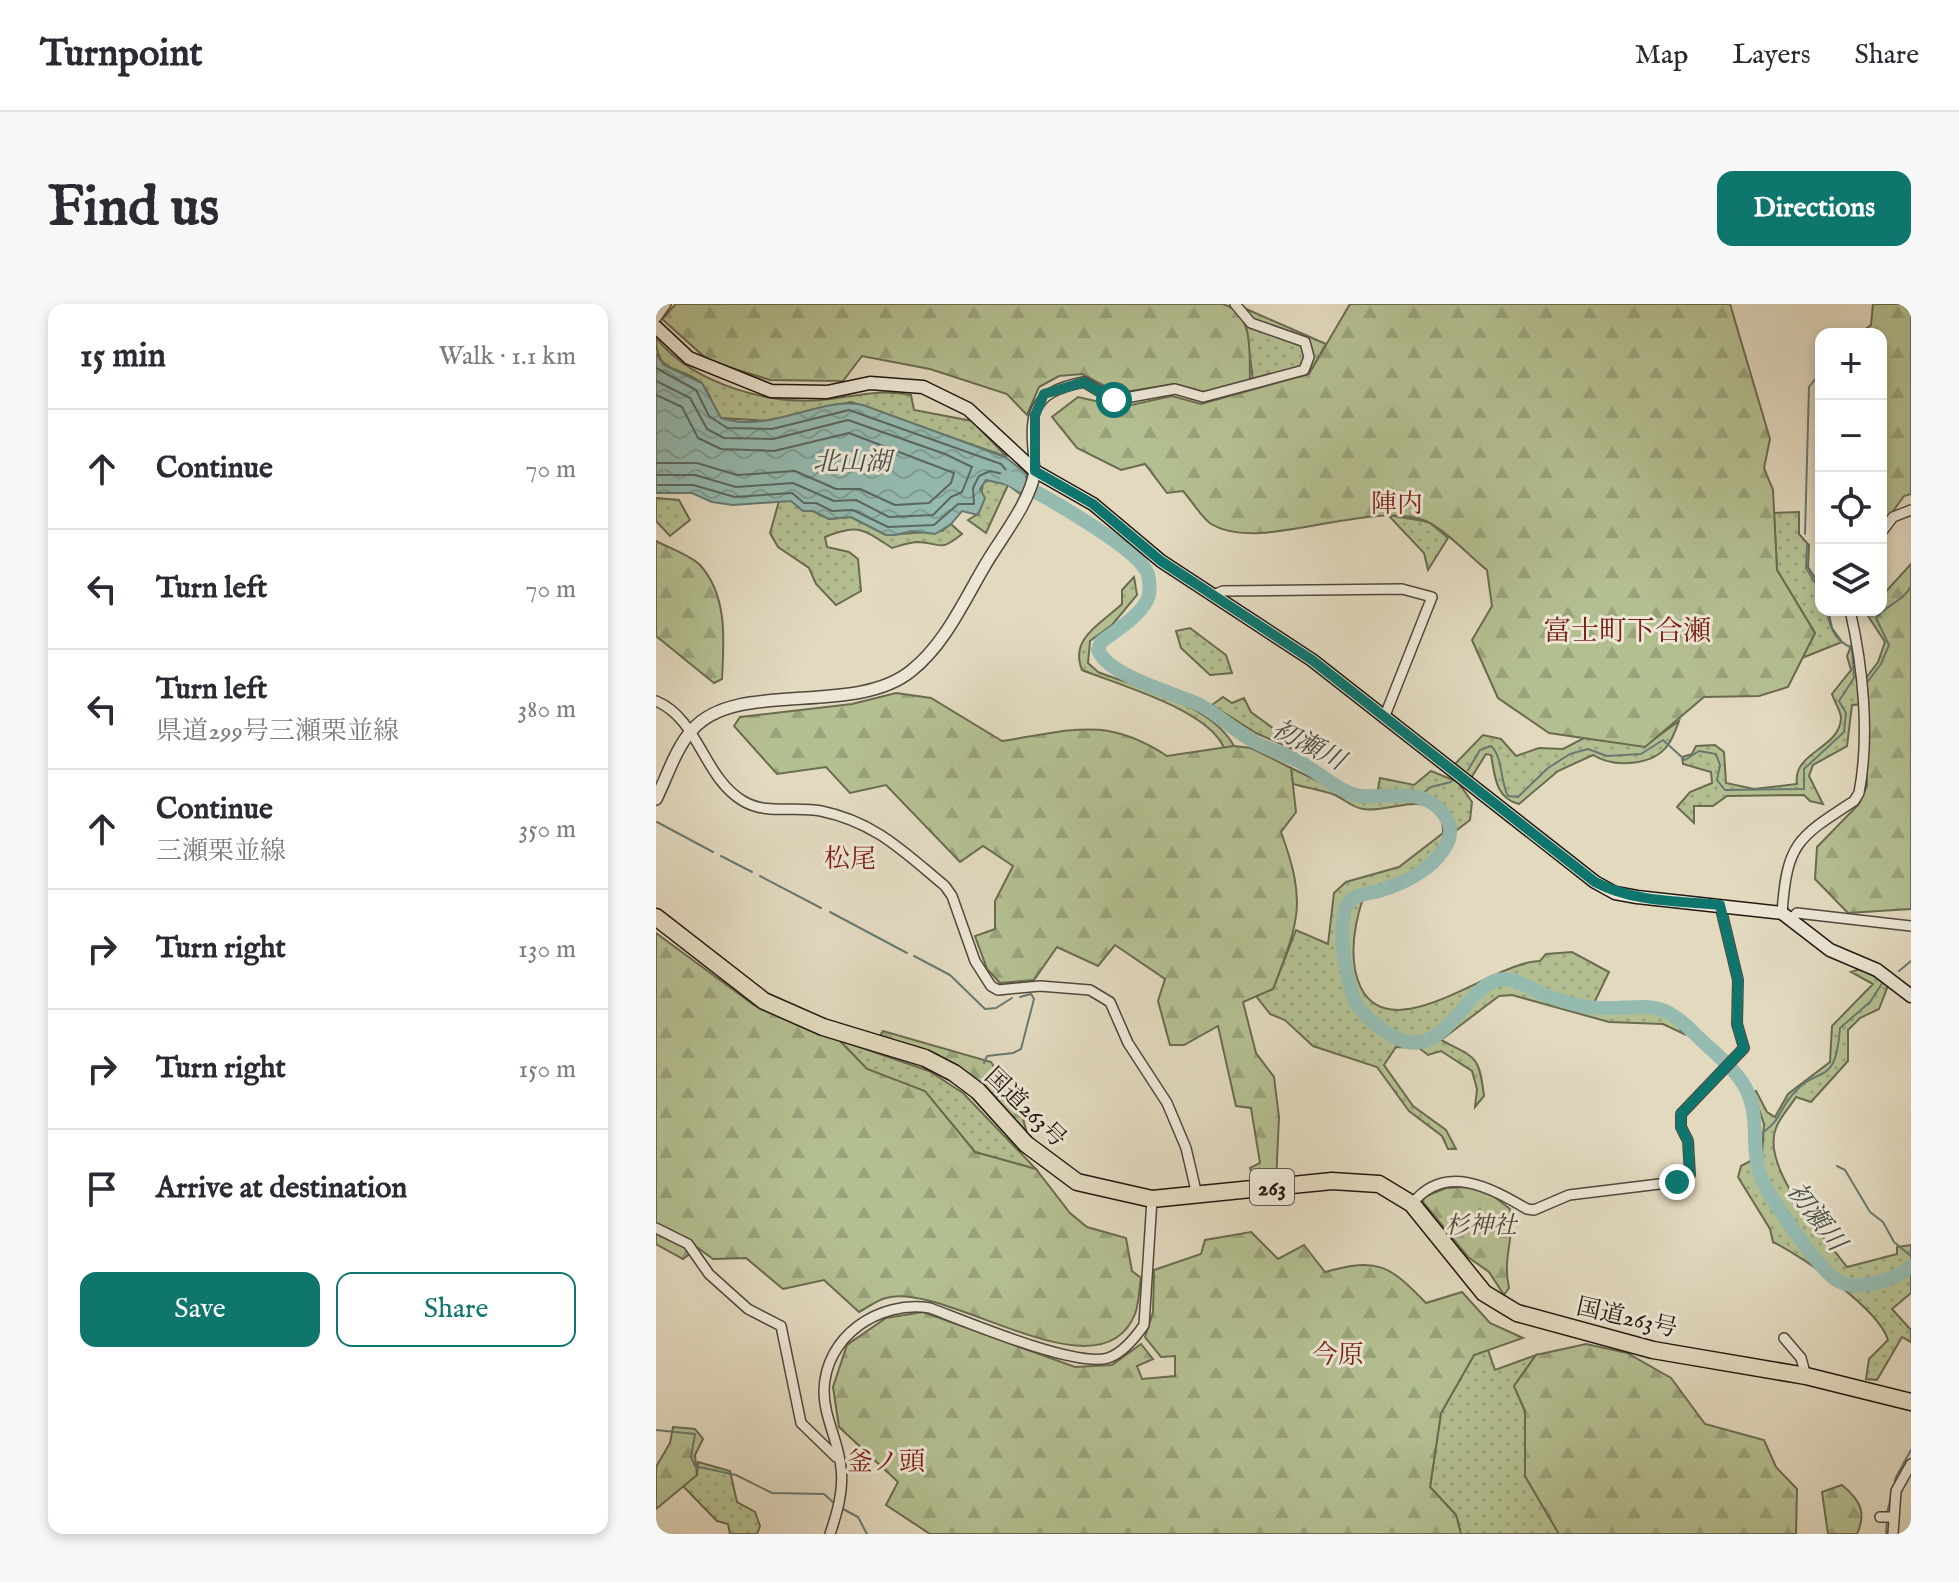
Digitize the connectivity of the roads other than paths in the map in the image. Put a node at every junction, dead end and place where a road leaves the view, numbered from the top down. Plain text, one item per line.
1 (666, 304) edge
2 (1235, 304) edge
3 (656, 318) edge
4 (656, 327) edge
5 (1035, 473) junction
6 (1911, 510) edge
7 (1887, 525) edge
8 (1213, 595) junction
9 (1851, 616) edge
10 (656, 701) edge
11 (1384, 718) junction
12 (690, 731) junction
13 (656, 799) edge
14 (1720, 905) junction
15 (1787, 915) junction
16 (656, 917) edge
17 (1911, 926) edge
18 (1911, 996) edge
19 (1197, 1195) junction
20 (1152, 1199) junction
21 (1412, 1204) junction
22 (656, 1228) edge
23 (1784, 1338) dead end
24 (1806, 1376) junction
25 (1911, 1402) edge
26 (1911, 1464) edge
27 (841, 1465) junction
28 (1880, 1517) dead end
29 (1893, 1517) junction
30 (830, 1534) edge
31 (1893, 1534) edge

1 - 3 street
2 - 5 street
4 - 5 main road
5 - 8 main road
5 - 12 street
6 - 7 street
8 - 11 main road
8 - 11 street
9 - 15 street
10 - 12 street
11 - 14 main road
12 - 13 street
12 - 19 street
14 - 15 main road
14 - 21 street
15 - 17 street
15 - 18 main road
16 - 20 highway, 国道263号 / 263
19 - 20 highway, 国道263号 / 263
19 - 21 highway, 国道263号 / 263
20 - 27 street
21 - 24 highway, 国道263号 / 263
22 - 27 street
23 - 24 street
24 - 25 highway, 国道263号 / 263
26 - 29 street
27 - 30 street
28 - 29 street
29 - 31 street

